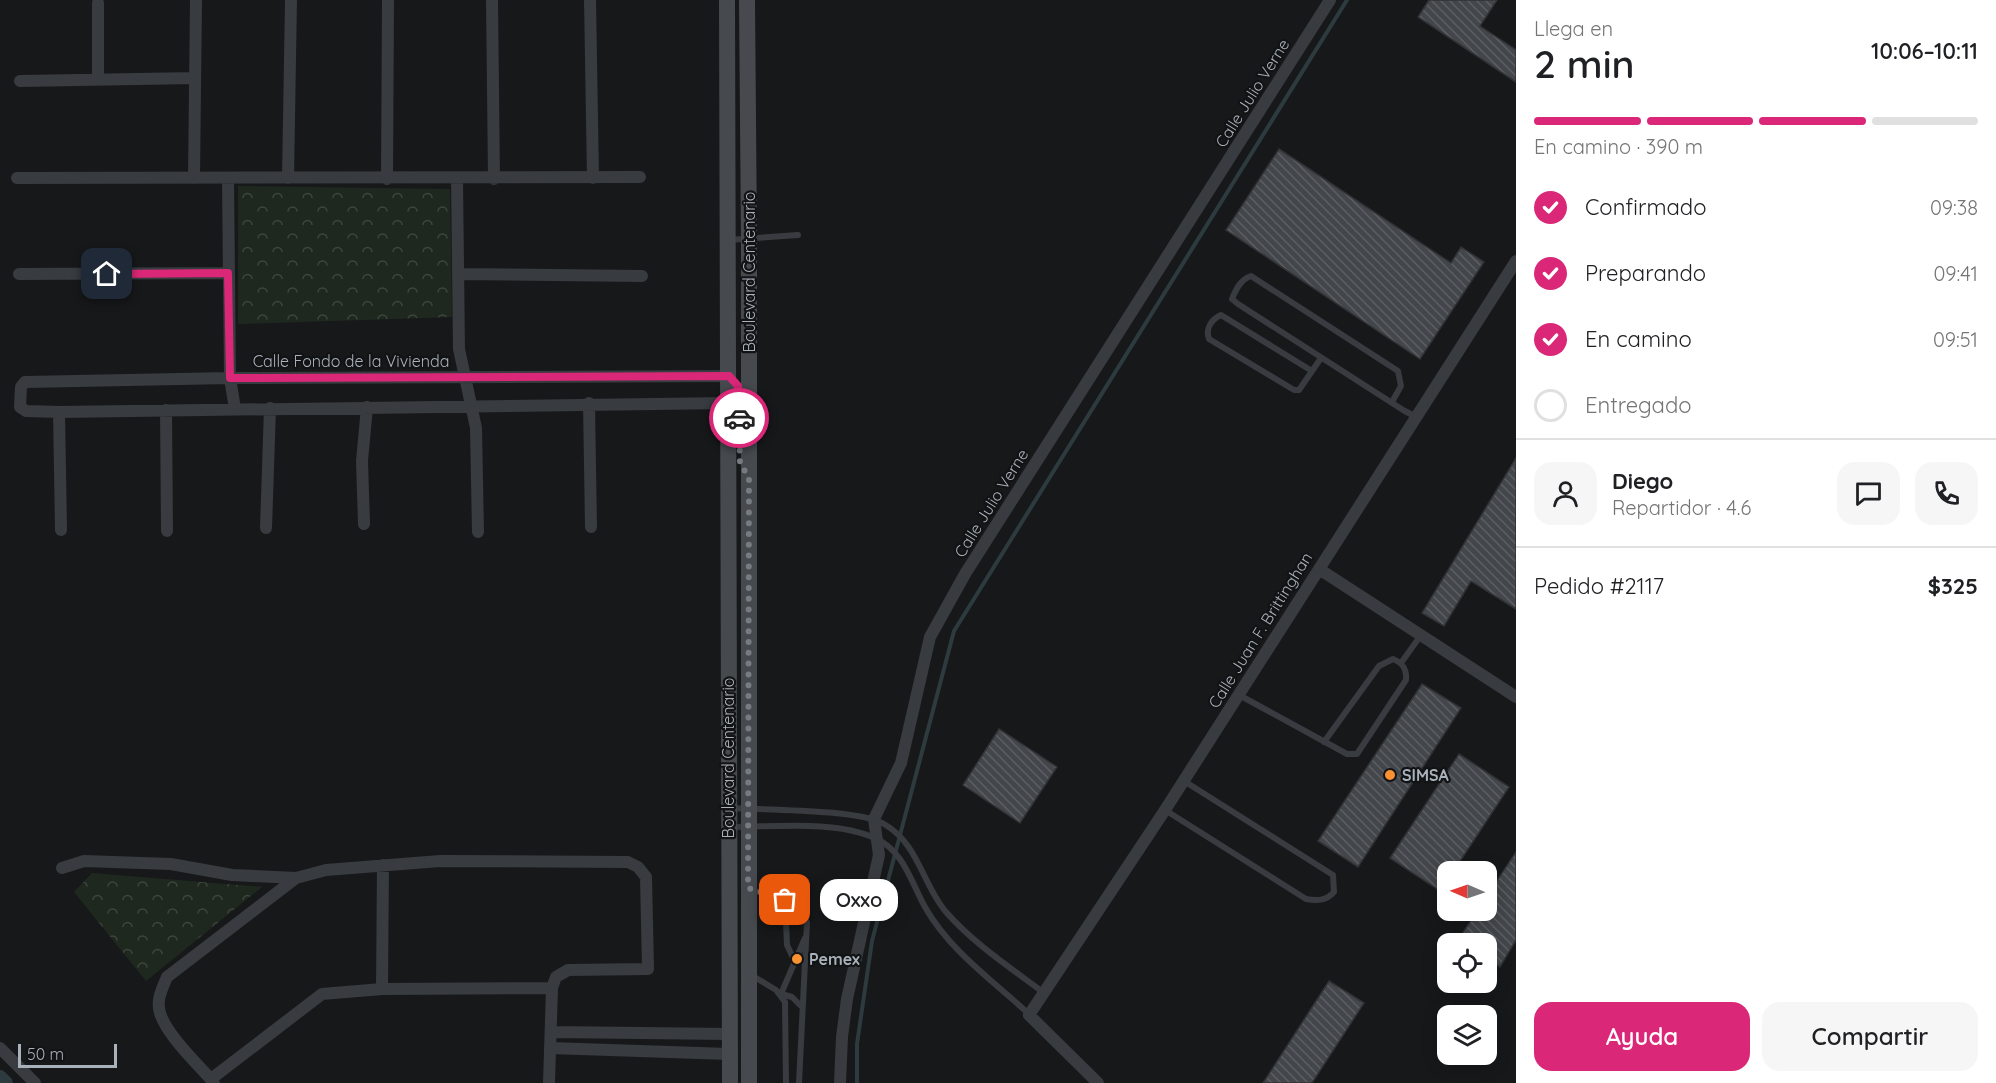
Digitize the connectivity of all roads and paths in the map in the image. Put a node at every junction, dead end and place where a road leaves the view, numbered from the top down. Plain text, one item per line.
1 (196, 0) edge
2 (291, 0) edge
3 (388, 0) edge
4 (492, 0) edge
5 (590, 0) edge
6 (1330, 0) edge
7 (98, 3) dead end
8 (727, 3) edge
9 (747, 3) edge
10 (195, 78) junction
11 (98, 80) junction
12 (20, 81) dead end
13 (640, 177) dead end
14 (17, 178) dead end
15 (194, 178) junction
16 (228, 178) junction
17 (288, 178) junction
18 (387, 178) junction
19 (494, 178) junction
20 (593, 178) junction
21 (456, 179) junction
22 (798, 235) dead end
23 (749, 239) junction
24 (728, 240) junction
25 (1516, 261) edge
26 (228, 273) junction
27 (19, 274) dead end
28 (458, 274) junction
29 (642, 276) dead end
30 (1321, 358) junction
31 (1312, 371) junction
32 (729, 376) junction
33 (230, 378) junction
34 (465, 378) junction
35 (1392, 402) junction
36 (589, 403) junction
37 (729, 403) junction
38 (471, 405) junction
39 (367, 407) junction
40 (270, 408) junction
41 (235, 409) junction
42 (166, 410) junction
43 (59, 412) junction
44 (1416, 417) junction
45 (749, 477) junction
46 (364, 524) dead end
47 (591, 527) dead end
48 (266, 528) dead end
49 (61, 530) dead end
50 (167, 531) dead end
51 (478, 532) dead end
52 (728, 540) junction
53 (749, 540) junction
54 (1319, 568) junction
55 (1421, 635) junction
56 (1401, 663) junction
57 (1239, 694) junction
58 (1516, 697) edge
59 (1324, 742) junction
60 (1184, 781) junction
61 (727, 808) junction
62 (747, 809) junction
63 (1165, 810) junction
64 (874, 819) junction
65 (728, 827) junction
66 (747, 827) junction
67 (883, 843) junction
68 (383, 865) junction
69 (62, 868) dead end
70 (296, 878) junction
71 (748, 888) junction
72 (785, 900) junction
73 (808, 931) junction
74 (795, 962) junction
75 (748, 974) junction
76 (552, 988) junction
77 (382, 989) junction
78 (1044, 993) junction
79 (781, 994) junction
80 (802, 1006) junction
81 (1029, 1015) junction
82 (551, 1032) junction
83 (729, 1035) junction
84 (0, 1048) edge
85 (550, 1048) junction
86 (729, 1054) junction
87 (212, 1081) edge
88 (35, 1083) edge
89 (549, 1083) edge
90 (730, 1083) edge
91 (742, 1083) edge
92 (749, 1083) edge
93 (786, 1083) edge
94 (799, 1083) edge
95 (840, 1083) edge
96 (1098, 1083) edge

1 - 10 street
2 - 17 street
3 - 18 street
4 - 19 street
5 - 20 street
6 - 64 street, Calle Julio Verne
7 - 11 street
8 - 9 main road
8 - 24 main road, Boulevard Centenario
9 - 23 main road, Boulevard Centenario
10 - 11 street
10 - 15 street
11 - 12 street
13 - 20 street
14 - 15 street
15 - 16 street
16 - 17 street
16 - 26 street
17 - 18 street
18 - 21 street
19 - 20 street
19 - 21 street
21 - 28 street
22 - 23 lane
23 - 24 lane
23 - 45 main road, Boulevard Centenario
24 - 32 main road, Boulevard Centenario
25 - 44 street, Calle Juan F. Brittinghan
26 - 27 street
26 - 33 street
28 - 29 street
28 - 34 street
30 - 31 lane
30 - 35 lane
30 - 35 lane
31 - 31 lane
32 - 34 street, Calle Fondo de la Vivienda
32 - 37 main road, Boulevard Centenario
32 - 45 main road
33 - 34 street, Calle Fondo de la Vivienda
33 - 41 street
33 - 43 street, Calle Fondo de la Vivienda
34 - 38 street
35 - 44 lane
36 - 37 street, Calle Fondo de la Vivienda
36 - 38 street, Calle Fondo de la Vivienda
36 - 47 street
37 - 52 main road, Boulevard Centenario
38 - 39 street, Calle Fondo de la Vivienda
38 - 51 street
39 - 40 street, Calle Fondo de la Vivienda
39 - 46 street
40 - 41 street, Calle Fondo de la Vivienda
40 - 48 street
41 - 42 street, Calle Fondo de la Vivienda
42 - 43 street, Calle Fondo de la Vivienda
42 - 50 street
43 - 49 street
44 - 54 street, Calle Juan F. Brittinghan
45 - 53 main road, Boulevard Centenario
52 - 53 main road
52 - 61 main road, Boulevard Centenario
53 - 62 main road, Boulevard Centenario
54 - 55 street
54 - 57 street, Calle Juan F. Brittinghan
55 - 56 lane
55 - 58 street
56 - 59 lane
56 - 59 lane
57 - 59 lane
57 - 60 street, Calle Juan F. Brittinghan
60 - 63 street, Calle Juan F. Brittinghan
60 - 63 lane
61 - 62 lane
61 - 65 main road, Boulevard Centenario
62 - 64 lane
62 - 66 main road, Boulevard Centenario
63 - 78 street, Calle Juan F. Brittinghan
64 - 67 street
64 - 78 lane
65 - 66 lane
65 - 83 main road, Boulevard Centenario
66 - 67 lane
66 - 71 main road, Boulevard Centenario
67 - 81 lane
67 - 95 street
68 - 70 street
68 - 76 street
68 - 77 street
69 - 70 street
70 - 87 street
71 - 72 lane
71 - 75 main road, Boulevard Centenario
72 - 73 lane
72 - 74 lane
73 - 74 lane
73 - 80 lane
74 - 79 lane
75 - 79 lane
75 - 92 main road, Boulevard Centenario
76 - 77 street
76 - 82 street
77 - 87 street
78 - 81 street, Calle Juan F. Brittinghan
79 - 80 lane
79 - 93 lane
80 - 94 lane
81 - 96 street
82 - 83 street
82 - 85 street
83 - 86 main road, Boulevard Centenario
83 - 91 main road
84 - 88 street
85 - 86 street
85 - 89 street
86 - 90 main road, Boulevard Centenario

